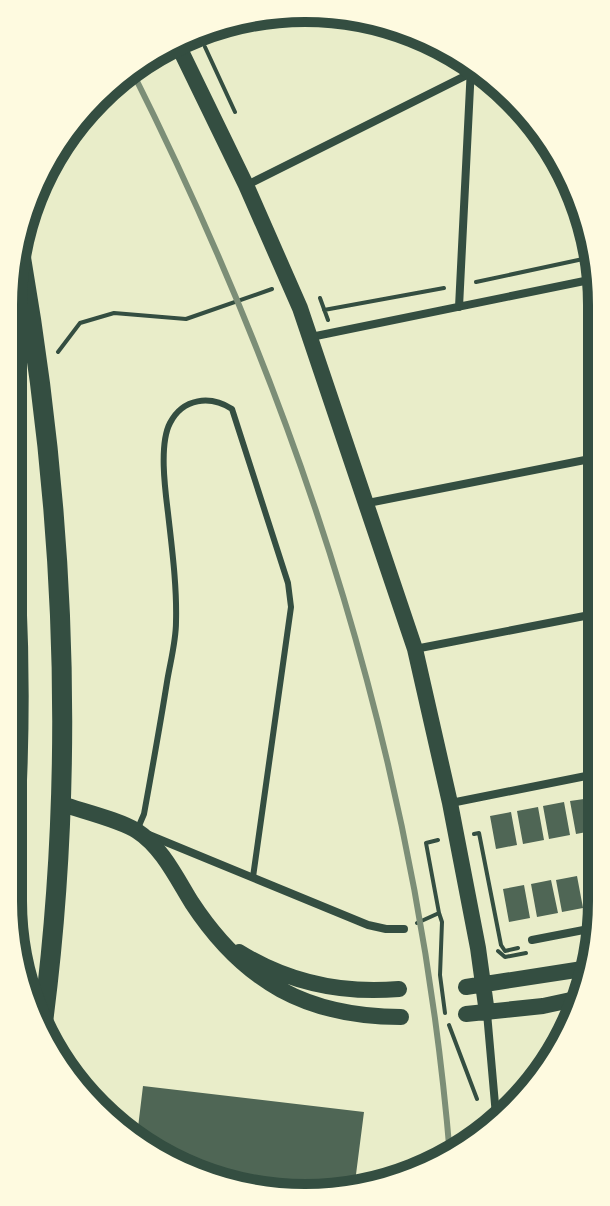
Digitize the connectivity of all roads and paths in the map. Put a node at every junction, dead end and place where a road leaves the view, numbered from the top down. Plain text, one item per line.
1 (180, 51) edge
2 (466, 73) edge
3 (471, 76) edge
4 (246, 185) junction
5 (24, 274) edge
6 (587, 281) edge
7 (290, 283) junction
8 (459, 307) junction
9 (311, 337) junction
10 (40, 371) junction
11 (588, 459) edge
12 (368, 503) junction
13 (587, 615) edge
14 (415, 649) junction
15 (587, 776) edge
16 (450, 803) junction
17 (62, 804) junction
18 (137, 830) junction
19 (456, 836) junction
20 (253, 877) junction
21 (439, 913) junction
22 (404, 929) joint
23 (586, 930) edge
24 (215, 934) junction
25 (534, 943) joint
26 (535, 952) dead end
27 (579, 970) edge
28 (474, 986) junction
29 (399, 989) dead end
30 (570, 1000) edge
31 (44, 1010) edge
32 (487, 1013) junction
33 (466, 1014) dead end
34 (401, 1017) dead end
35 (478, 1102) dead end
36 (496, 1110) edge

1 - 4 main road
2 - 4 street
3 - 8 street
4 - 7 main road
5 - 10 main road
6 - 8 street
7 - 9 main road
7 - 10 path
8 - 9 street
9 - 12 main road
10 - 17 main road
11 - 12 street
12 - 14 main road
13 - 14 street
14 - 16 main road
15 - 16 street
16 - 19 main road
17 - 18 main road
17 - 31 main road
18 - 20 street
18 - 20 lane
18 - 24 main road
19 - 21 path
19 - 25 path
19 - 26 path
19 - 28 main road
20 - 22 street
21 - 22 path
21 - 35 path
23 - 25 street
24 - 29 main road
24 - 34 main road
27 - 28 main road
28 - 32 main road
30 - 32 main road
32 - 33 main road
32 - 36 street

